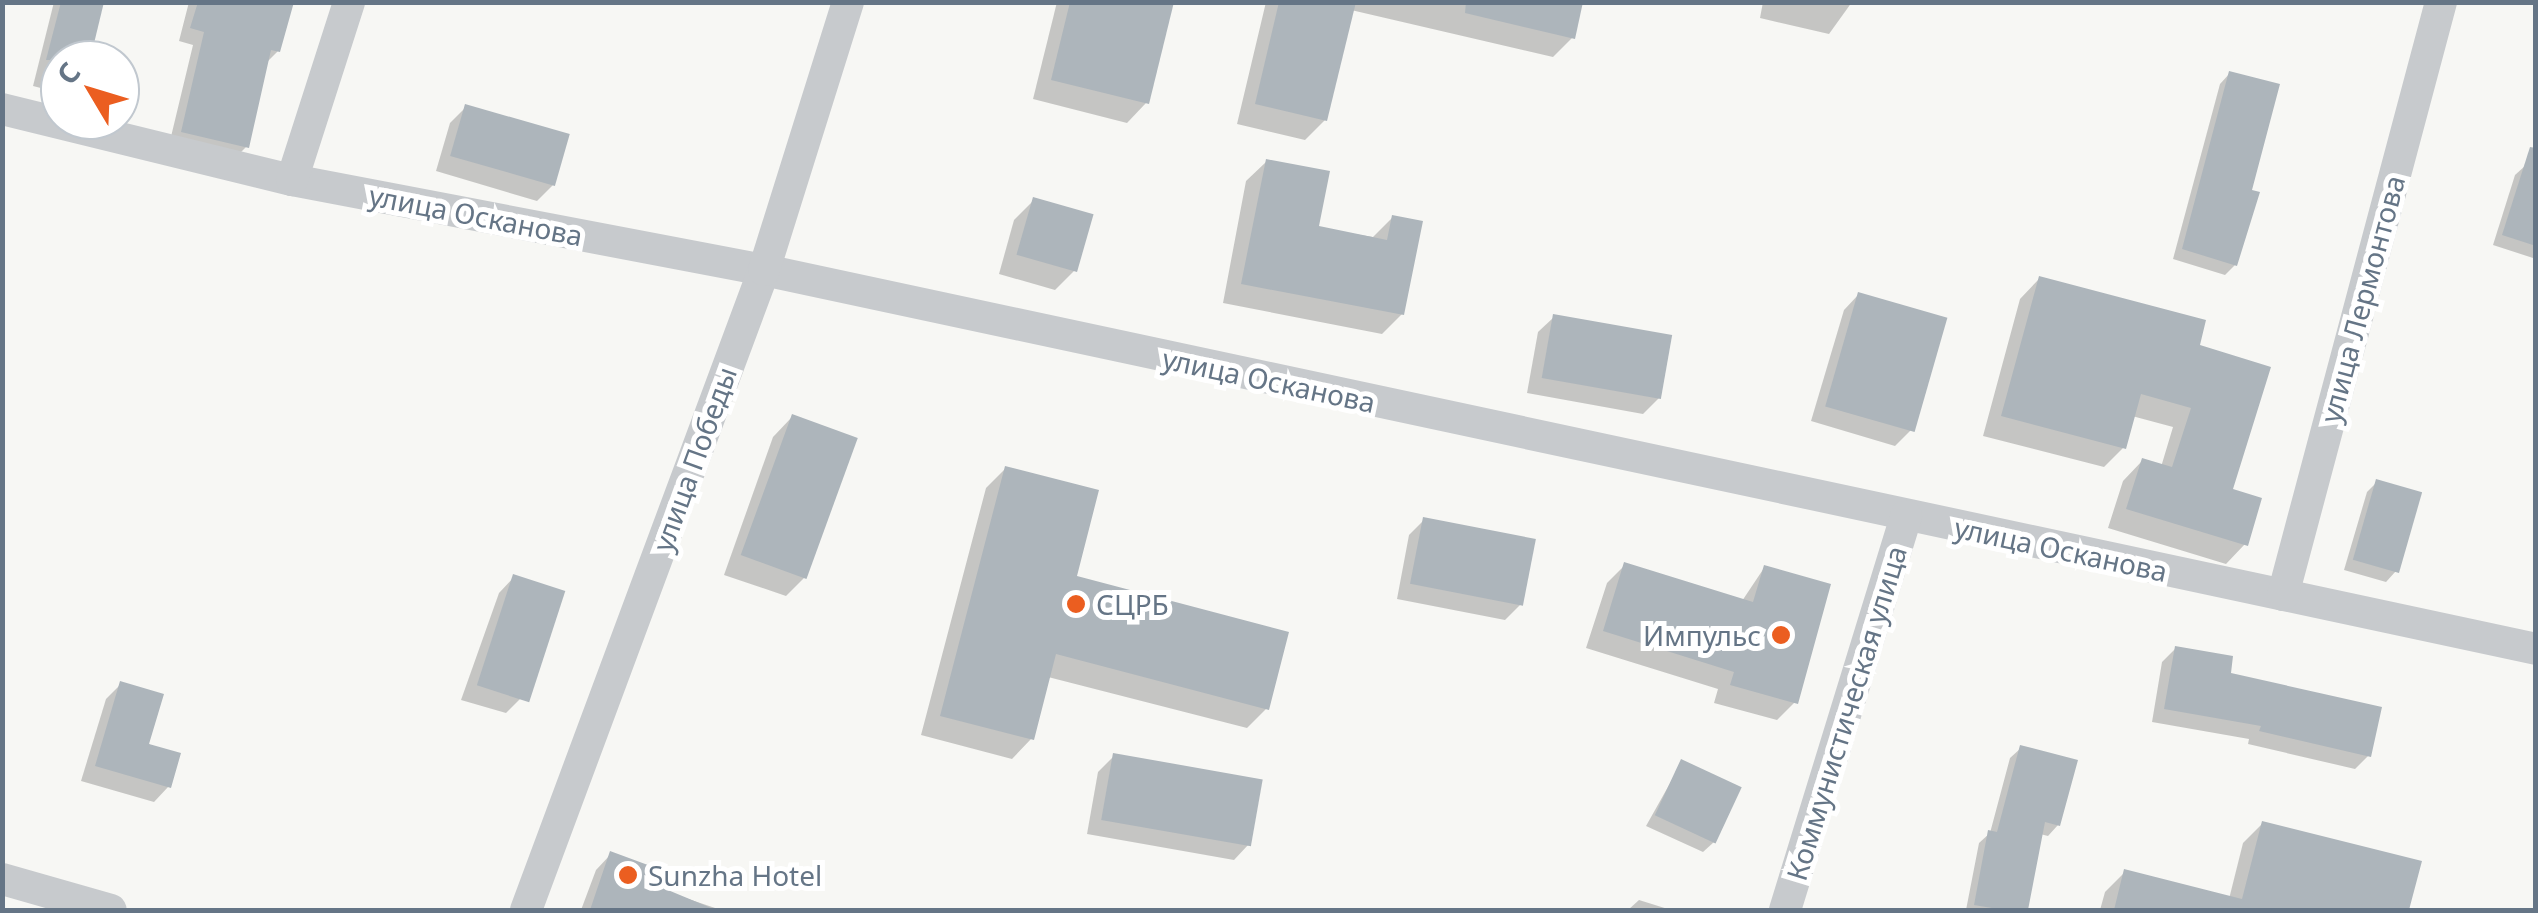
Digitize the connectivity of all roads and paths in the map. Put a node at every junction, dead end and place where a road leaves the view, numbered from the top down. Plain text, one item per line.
1 (349, 2) edge
2 (848, 2) edge
3 (2440, 2) edge
4 (2, 109) edge
5 (292, 180) junction
6 (764, 270) junction
7 (1906, 516) junction
8 (2283, 595) junction
9 (2536, 649) edge
10 (2, 879) edge
11 (111, 910) edge
12 (526, 910) edge
13 (1785, 910) edge

1 - 5 street
2 - 6 street, улица Победы
3 - 8 street, улица Лермонтова
4 - 5 street, улица Осканова
5 - 6 street, улица Осканова
6 - 7 street, улица Осканова
6 - 12 street, улица Победы
7 - 8 street, улица Осканова
7 - 13 street, Коммунистическая улица
8 - 9 street, улица Осканова
10 - 11 street

